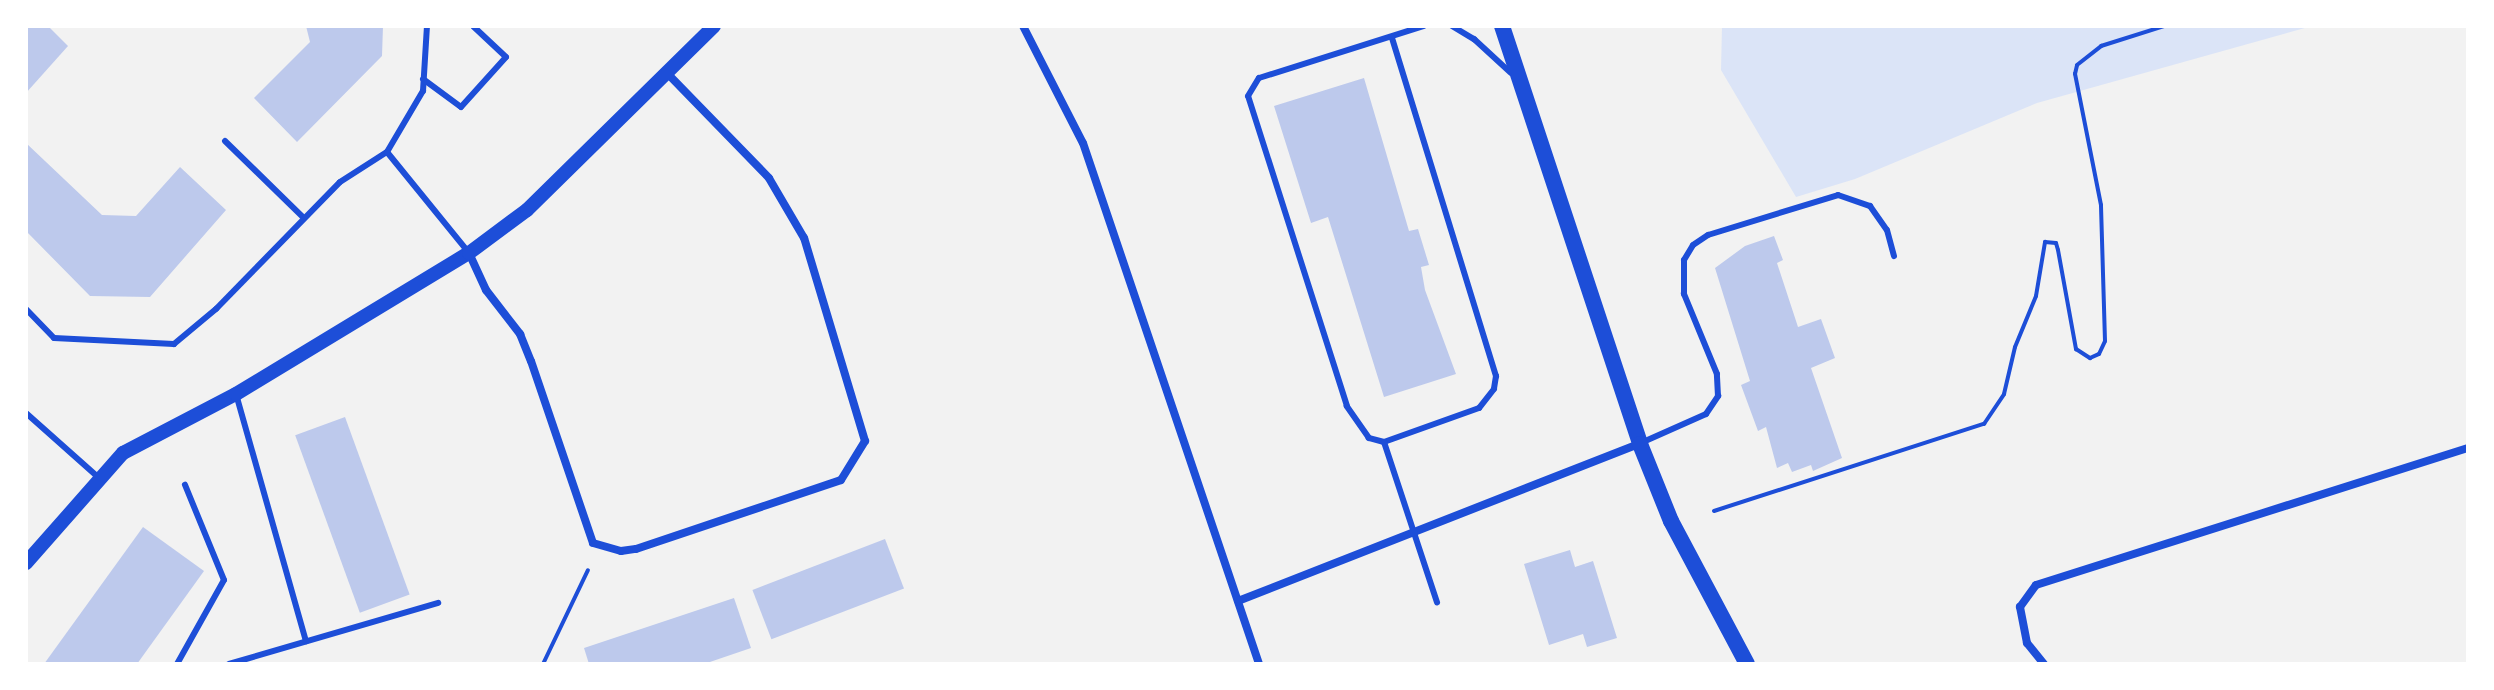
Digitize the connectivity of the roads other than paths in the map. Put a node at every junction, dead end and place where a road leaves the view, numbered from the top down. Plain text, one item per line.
1 (427, 26) edge
2 (473, 26) edge
3 (714, 26) edge
4 (1023, 26) edge
5 (1424, 26) edge
6 (1452, 26) edge
7 (1502, 26) edge
8 (1406, 29) edge
9 (1392, 38) junction
10 (667, 73) junction
11 (423, 79) junction
12 (1521, 83) junction
13 (225, 141) dead end
14 (387, 152) junction
15 (304, 218) junction
16 (469, 253) junction
17 (1894, 256) dead end
18 (26, 309) edge
19 (236, 394) junction
20 (26, 413) edge
21 (1384, 442) junction
22 (1640, 444) junction
23 (2468, 448) edge
24 (100, 479) junction
25 (185, 485) dead end
26 (1417, 533) junction
27 (26, 563) edge
28 (1238, 601) junction
29 (1437, 602) dead end
30 (438, 603) dead end
31 (306, 641) junction
32 (177, 664) edge
33 (229, 664) edge
34 (1259, 664) edge
35 (1747, 664) edge
36 (2044, 664) edge

1 - 11 lane
2 - 11 lane
3 - 10 street
4 - 28 street
5 - 8 lane
6 - 12 lane
7 - 12 main road
8 - 9 lane
9 - 21 lane
9 - 21 lane
10 - 16 street
10 - 16 street
11 - 14 lane
12 - 22 main road
13 - 15 lane
14 - 15 lane
14 - 16 lane
15 - 18 lane
16 - 19 street
17 - 22 lane
19 - 24 street
19 - 31 lane
20 - 24 lane
21 - 26 lane
22 - 26 street
22 - 35 main road
23 - 36 street
24 - 27 street
25 - 32 lane
26 - 28 street
26 - 29 lane
28 - 34 street
30 - 31 lane
31 - 33 lane

